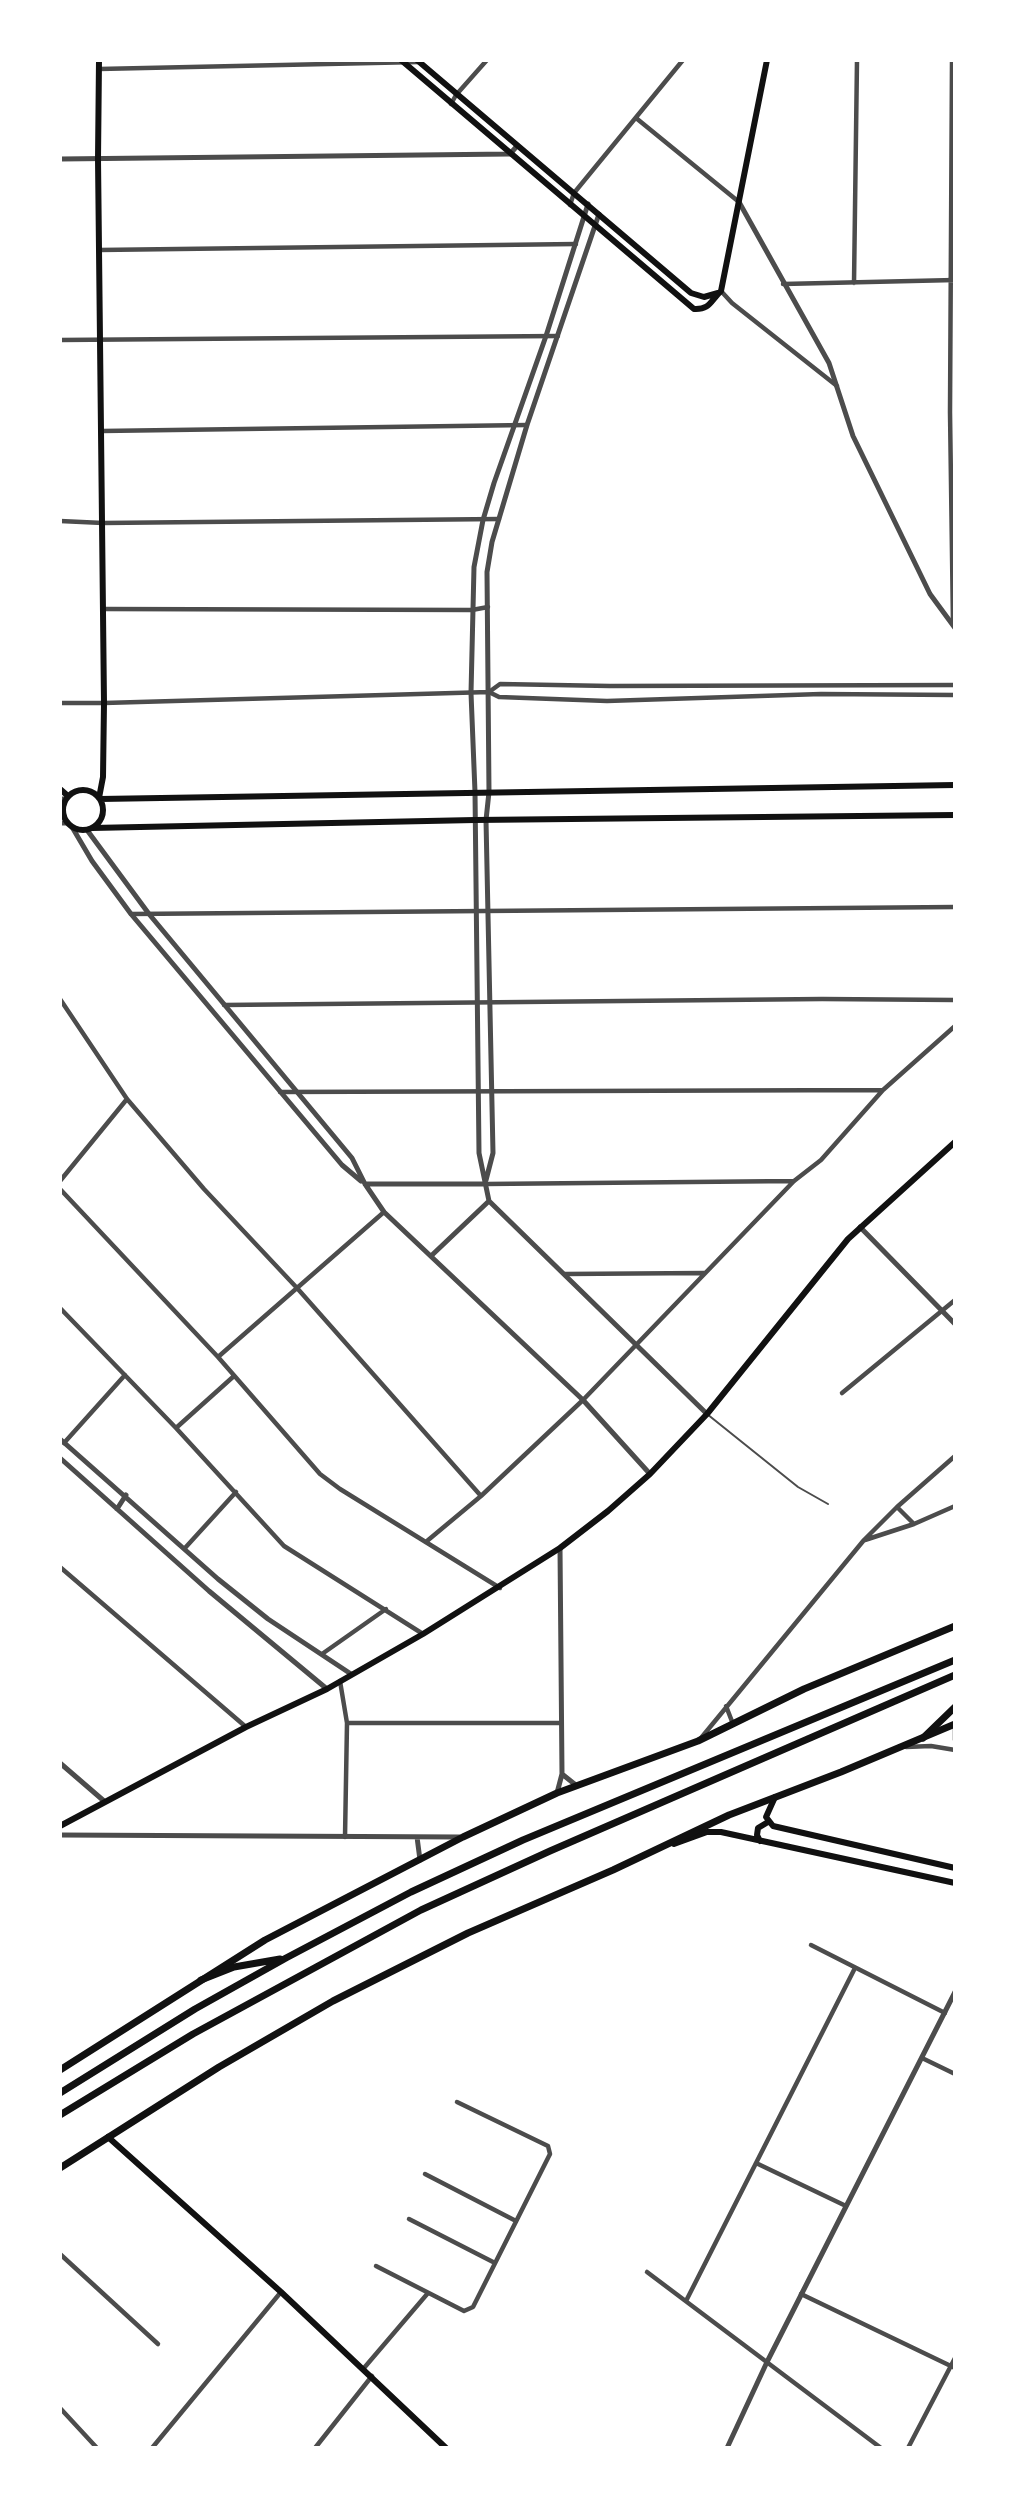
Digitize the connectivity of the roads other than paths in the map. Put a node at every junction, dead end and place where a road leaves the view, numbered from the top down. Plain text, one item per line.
1 (99, 60) edge
2 (487, 60) edge
3 (683, 60) edge
4 (767, 60) edge
5 (857, 60) edge
6 (952, 60) edge
7 (401, 61) edge
8 (418, 61) edge
9 (99, 69) junction
10 (456, 95) junction
11 (451, 104) junction
12 (636, 118) junction
13 (517, 146) junction
14 (510, 154) junction
15 (60, 159) edge
16 (98, 159) junction
17 (574, 193) junction
18 (739, 202) junction
19 (588, 204) junction
20 (570, 205) junction
21 (598, 214) junction
22 (583, 217) junction
23 (594, 224) junction
24 (576, 244) junction
25 (99, 250) junction
26 (953, 280) edge
27 (854, 283) junction
28 (783, 284) junction
29 (719, 292) junction
30 (546, 336) junction
31 (558, 336) junction
32 (100, 339) junction
33 (60, 340) edge
34 (838, 387) junction
35 (513, 425) junction
36 (527, 425) junction
37 (102, 431) junction
38 (498, 519) junction
39 (483, 520) junction
40 (60, 521) edge
41 (103, 523) junction
42 (488, 607) junction
43 (103, 609) junction
44 (472, 609) junction
45 (954, 627) edge
46 (955, 685) edge
47 (489, 692) junction
48 (471, 693) junction
49 (955, 695) edge
50 (60, 703) edge
51 (104, 703) junction
52 (955, 785) edge
53 (60, 789) edge
54 (475, 792) junction
55 (489, 792) junction
56 (65, 798) edge
57 (100, 798) junction
58 (955, 815) edge
59 (475, 820) junction
60 (486, 820) junction
61 (60, 823) edge
62 (70, 825) junction
63 (90, 829) junction
64 (955, 907) edge
65 (474, 911) junction
66 (488, 911) junction
67 (132, 914) junction
68 (149, 914) junction
69 (60, 999) edge
70 (955, 1000) edge
71 (477, 1002) junction
72 (492, 1002) junction
73 (224, 1005) junction
74 (955, 1026) edge
75 (883, 1090) junction
76 (478, 1091) junction
77 (494, 1091) junction
78 (280, 1092) junction
79 (296, 1093) junction
80 (127, 1099) junction
81 (955, 1142) edge
82 (60, 1181) edge
83 (794, 1181) junction
84 (365, 1184) junction
85 (486, 1184) junction
86 (60, 1189) edge
87 (489, 1202) junction
88 (384, 1212) junction
89 (860, 1227) junction
90 (431, 1256) junction
91 (704, 1273) junction
92 (565, 1274) junction
93 (297, 1288) junction
94 (955, 1300) edge
95 (60, 1308) edge
96 (942, 1311) junction
97 (955, 1324) edge
98 (637, 1345) junction
99 (218, 1356) junction
100 (125, 1375) junction
101 (234, 1376) junction
102 (842, 1393) dead end
103 (583, 1400) junction
104 (707, 1414) junction
105 (176, 1428) junction
106 (62, 1441) edge
107 (955, 1455) edge
108 (60, 1458) edge
109 (650, 1474) junction
110 (236, 1492) junction
111 (126, 1495) junction
112 (481, 1496) junction
113 (828, 1504) dead end
114 (955, 1506) edge
115 (897, 1507) junction
116 (117, 1509) junction
117 (914, 1524) junction
118 (864, 1540) junction
119 (427, 1542) junction
120 (185, 1548) junction
121 (560, 1548) junction
122 (60, 1566) edge
123 (218, 1579) junction
124 (500, 1588) junction
125 (209, 1590) junction
126 (386, 1609) junction
127 (955, 1626) edge
128 (423, 1634) junction
129 (322, 1654) junction
130 (955, 1660) edge
131 (351, 1674) junction
132 (955, 1675) edge
133 (340, 1681) junction
134 (327, 1689) junction
135 (726, 1706) junction
136 (955, 1707) edge
137 (347, 1723) junction
138 (561, 1723) junction
139 (733, 1724) junction
140 (955, 1725) edge
141 (246, 1727) junction
142 (923, 1738) junction
143 (955, 1740) edge
144 (698, 1741) junction
145 (900, 1748) junction
146 (955, 1750) edge
147 (60, 1763) edge
148 (562, 1774) junction
149 (577, 1786) junction
150 (557, 1793) junction
151 (775, 1797) junction
152 (104, 1801) junction
153 (768, 1822) junction
154 (60, 1826) edge
155 (60, 1835) edge
156 (345, 1837) junction
157 (417, 1837) junction
158 (463, 1837) junction
159 (760, 1841) junction
160 (648, 1853) junction
161 (420, 1860) junction
162 (913, 1860) junction
163 (955, 1868) edge
164 (909, 1873) junction
165 (955, 1883) edge
166 (811, 1945) dead end
167 (286, 1958) junction
168 (855, 1968) junction
169 (201, 1980) junction
170 (955, 1992) edge
171 (945, 2013) junction
172 (922, 2058) junction
173 (60, 2070) edge
174 (955, 2074) edge
175 (60, 2092) edge
176 (457, 2102) dead end
177 (60, 2115) edge
178 (108, 2138) junction
179 (756, 2163) junction
180 (60, 2168) edge
181 (425, 2174) dead end
182 (846, 2206) junction
183 (408, 2219) dead end
184 (516, 2221) junction
185 (60, 2254) edge
186 (495, 2263) junction
187 (376, 2266) dead end
188 (647, 2272) dead end
189 (281, 2292) junction
190 (428, 2293) junction
191 (801, 2294) junction
192 (686, 2301) junction
193 (158, 2344) dead end
194 (955, 2358) edge
195 (767, 2362) junction
196 (953, 2367) edge
197 (364, 2368) junction
198 (372, 2376) junction
199 (60, 2408) edge
200 (97, 2448) edge
201 (152, 2448) edge
202 (315, 2448) edge
203 (447, 2448) edge
204 (727, 2448) edge
205 (881, 2448) edge
206 (909, 2448) edge

1 - 9 main road
2 - 10 street
3 - 12 street
4 - 18 main road
5 - 27 street
6 - 26 street
7 - 8 street
7 - 9 street
7 - 11 main road
8 - 10 main road
9 - 16 main road
10 - 11 street
10 - 13 main road
11 - 14 main road
12 - 17 street
12 - 18 street
13 - 14 street
13 - 17 main road
14 - 16 street
14 - 20 main road
15 - 16 street
16 - 25 main road
17 - 19 main road
17 - 20 street
18 - 28 street
18 - 29 main road
19 - 21 main road
19 - 22 street
20 - 22 main road
21 - 23 street
21 - 29 main road
22 - 23 main road
22 - 24 street
23 - 29 main road
23 - 31 street
24 - 25 street
24 - 30 street
25 - 32 main road
26 - 27 street
26 - 45 street
27 - 28 street
28 - 34 street
29 - 34 street
30 - 31 street
30 - 32 street
30 - 35 street
31 - 36 street
32 - 33 street
32 - 37 main road
34 - 45 street
35 - 36 street
35 - 37 street
35 - 39 street
36 - 38 street
37 - 41 main road
38 - 39 street
38 - 42 street
39 - 41 street
39 - 44 street
40 - 41 street
41 - 43 main road
42 - 44 street
42 - 47 street
43 - 44 street
43 - 51 main road
44 - 48 street
46 - 47 street
47 - 48 street
47 - 49 street
47 - 55 street
48 - 51 street
48 - 54 street
50 - 51 street
51 - 57 main road
52 - 55 main road
53 - 56 main road
54 - 55 main road
54 - 57 main road
54 - 59 street
55 - 60 street
56 - 57 main road
56 - 62 main road
57 - 63 main road
58 - 60 main road
59 - 60 main road
59 - 63 main road
59 - 65 street
60 - 66 street
61 - 62 street
62 - 63 main road
62 - 67 street
63 - 68 street
64 - 66 street
65 - 66 street
65 - 68 street
65 - 71 street
66 - 72 street
67 - 68 street
67 - 78 street
68 - 73 street
69 - 80 street
70 - 72 street
71 - 72 street
71 - 73 street
71 - 76 street
72 - 77 street
73 - 79 street
74 - 75 street
75 - 77 street
75 - 83 street
76 - 77 street
76 - 79 street
76 - 85 street
77 - 85 street
78 - 79 street
78 - 84 street
79 - 84 street
80 - 82 street
80 - 93 street
81 - 89 main road
83 - 85 street
83 - 91 street
84 - 85 street
84 - 88 street
85 - 87 street
86 - 99 street
87 - 90 street
87 - 92 street
88 - 90 street
88 - 93 street
89 - 96 street
89 - 104 main road
90 - 103 street
91 - 92 street
91 - 98 street
92 - 98 street
93 - 99 street
93 - 112 street
94 - 96 street
95 - 100 street
96 - 97 street
96 - 102 street
98 - 103 street
98 - 104 street
99 - 101 street
100 - 105 street
100 - 106 street
101 - 105 street
101 - 119 street
103 - 109 street
103 - 112 street
104 - 109 main road
104 - 113 lane
105 - 110 street
106 - 111 street
107 - 115 street
108 - 116 street
109 - 121 main road
110 - 120 street
110 - 126 street
111 - 116 street
111 - 120 street
112 - 119 street
114 - 117 street
115 - 117 street
115 - 118 street
116 - 125 street
117 - 118 street
118 - 135 street
119 - 124 street
120 - 123 street
121 - 124 main road
121 - 138 street
122 - 141 street
123 - 125 street
123 - 129 street
124 - 128 main road
125 - 134 street
126 - 128 street
126 - 129 street
127 - 139 main road
128 - 131 main road
129 - 131 street
130 - 167 main road
131 - 133 main road
132 - 177 main road
133 - 134 main road
133 - 137 street
134 - 141 main road
135 - 139 street
135 - 144 street
136 - 142 main road
137 - 138 street
137 - 156 street
138 - 148 street
139 - 144 main road
140 - 142 main road
140 - 143 street
141 - 152 main road
142 - 145 main road
144 - 149 main road
145 - 146 street
145 - 151 main road
147 - 152 street
148 - 149 street
148 - 150 street
149 - 150 main road
150 - 158 main road
151 - 153 main road
151 - 160 main road
152 - 154 main road
153 - 159 main road
153 - 162 main road
155 - 156 street
156 - 157 street
157 - 158 street
157 - 161 street
158 - 161 main road
159 - 160 main road
159 - 164 main road
160 - 178 main road
161 - 169 main road
162 - 163 main road
162 - 164 main road
164 - 165 main road
166 - 168 street
167 - 169 main road
167 - 175 main road
168 - 171 street
168 - 179 street
169 - 173 main road
170 - 171 street
171 - 172 street
172 - 174 street
172 - 182 street
176 - 184 street
178 - 180 main road
178 - 189 main road
179 - 182 street
179 - 192 street
181 - 184 street
182 - 191 street
183 - 186 street
184 - 186 street
185 - 193 street
186 - 190 street
187 - 190 street
188 - 192 street
189 - 197 main road
189 - 201 street
190 - 197 street
191 - 195 street
191 - 196 street
192 - 195 street
194 - 196 street
195 - 204 street
195 - 205 street
196 - 206 street
197 - 198 main road
198 - 202 street
198 - 203 main road
199 - 200 street

